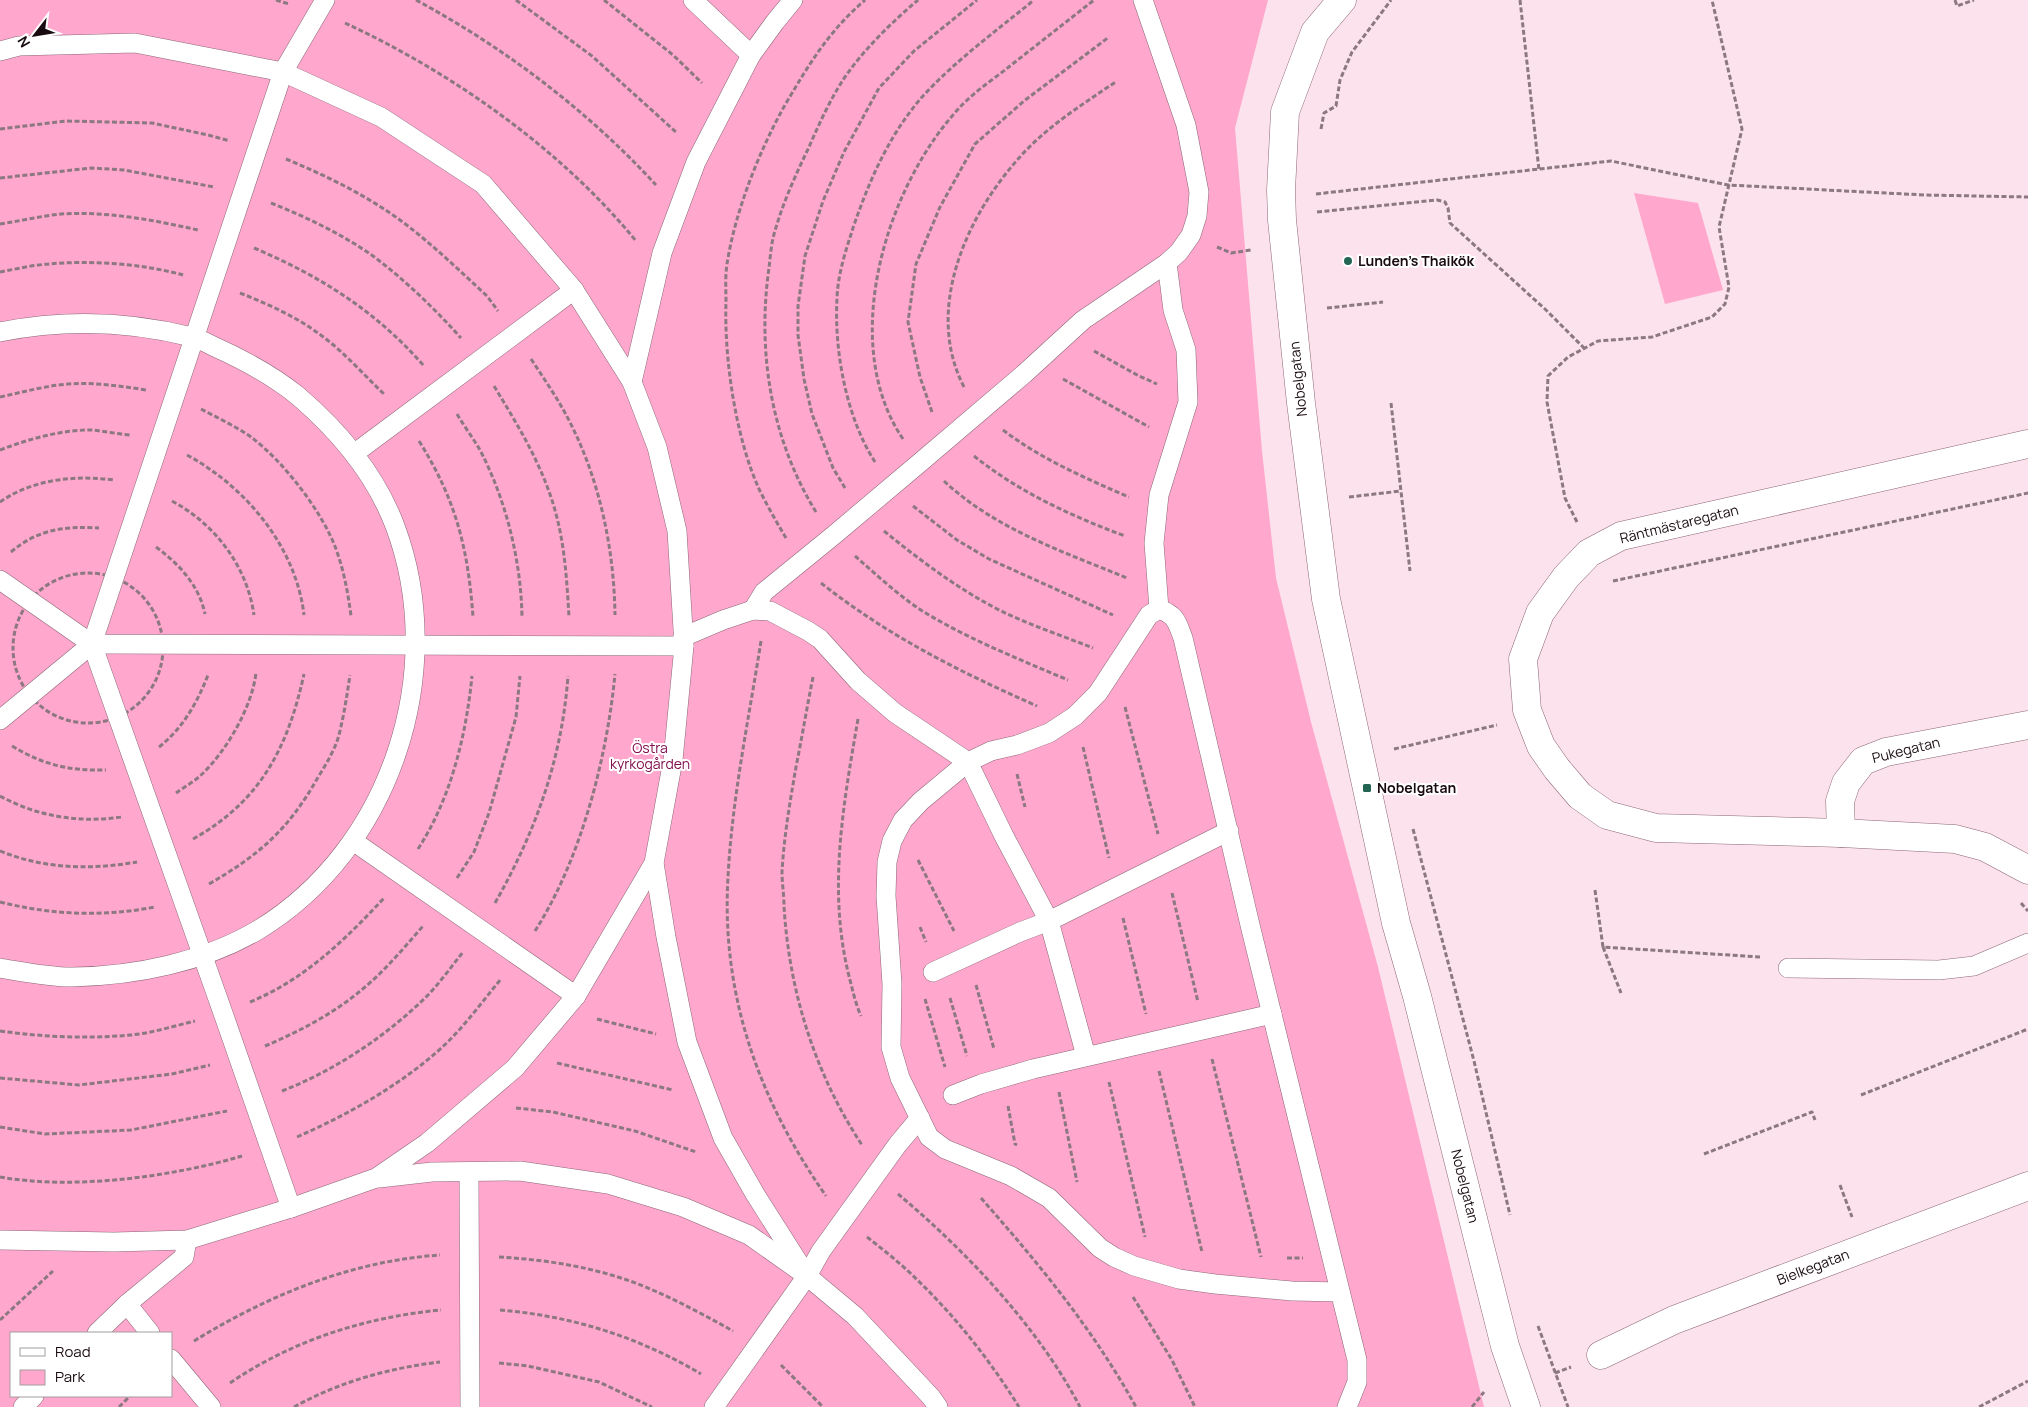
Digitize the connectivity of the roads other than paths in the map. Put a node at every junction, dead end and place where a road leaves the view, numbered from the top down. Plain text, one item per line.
1 (693, 0) edge
2 (793, 0) edge
3 (1143, 0) edge
4 (1342, 0) edge
5 (322, 6) edge
6 (0, 51) edge
7 (751, 55) junction
8 (283, 72) junction
9 (1167, 263) junction
10 (574, 290) junction
11 (0, 332) edge
12 (195, 338) junction
13 (632, 382) junction
14 (2028, 444) edge
15 (355, 453) junction
16 (0, 580) edge
17 (1158, 600) junction
18 (759, 610) junction
19 (684, 642) junction
20 (92, 644) junction
21 (416, 645) junction
22 (0, 720) edge
23 (2028, 725) edge
24 (968, 762) junction
25 (1229, 831) junction
26 (1841, 833) junction
27 (353, 841) junction
28 (654, 863) junction
29 (2028, 870) edge
30 (1049, 921) junction
31 (2028, 943) edge
32 (203, 955) junction
33 (0, 968) edge
34 (1788, 968) road end
35 (937, 970) road end
36 (576, 996) junction
37 (1272, 1014) junction
38 (1094, 1054) junction
39 (953, 1095) road end
40 (920, 1118) junction
41 (469, 1172) junction
42 (376, 1178) junction
43 (2028, 1186) edge
44 (291, 1208) junction
45 (0, 1240) edge
46 (187, 1240) junction
47 (807, 1276) junction
48 (1340, 1292) junction
49 (127, 1304) junction
50 (97, 1332) edge
51 (149, 1332) edge
52 (1602, 1355) dead end
53 (172, 1360) edge
54 (33, 1397) edge
55 (23, 1407) edge
56 (211, 1407) edge
57 (470, 1407) edge
58 (714, 1407) edge
59 (938, 1407) edge
60 (1347, 1407) edge
61 (1526, 1407) edge

1 - 7 lane
2 - 7 lane
3 - 9 lane
4 - 61 street, Nobelgatan
5 - 8 lane
6 - 8 lane
7 - 13 lane
8 - 10 lane
8 - 12 lane
9 - 17 lane
9 - 18 lane
10 - 13 lane
10 - 15 lane
11 - 12 lane
12 - 15 lane
12 - 20 lane
13 - 19 lane
14 - 26 street, Räntmästaregatan
15 - 21 lane
16 - 20 lane
17 - 24 lane
17 - 25 lane
18 - 19 lane
18 - 24 lane
19 - 21 lane
19 - 28 lane
20 - 21 lane
20 - 22 lane
20 - 32 lane
21 - 27 lane
23 - 26 street, Pukegatan
24 - 30 lane
24 - 40 lane
25 - 30 lane
25 - 37 lane
26 - 29 street, Räntmästaregatan
27 - 32 lane
27 - 36 lane
28 - 36 lane
28 - 47 lane
30 - 35 lane
30 - 38 lane
31 - 34 lane
32 - 33 lane
32 - 44 lane
36 - 42 lane
37 - 38 lane
37 - 48 lane
38 - 39 lane
40 - 47 lane
40 - 48 lane
41 - 42 lane
41 - 47 lane
41 - 57 lane
42 - 44 lane
43 - 52 street, Bielkegatan
44 - 46 lane
45 - 46 lane
46 - 49 lane
47 - 58 lane
47 - 59 lane
48 - 60 lane
49 - 50 lane
49 - 51 lane
53 - 56 lane
54 - 55 lane

